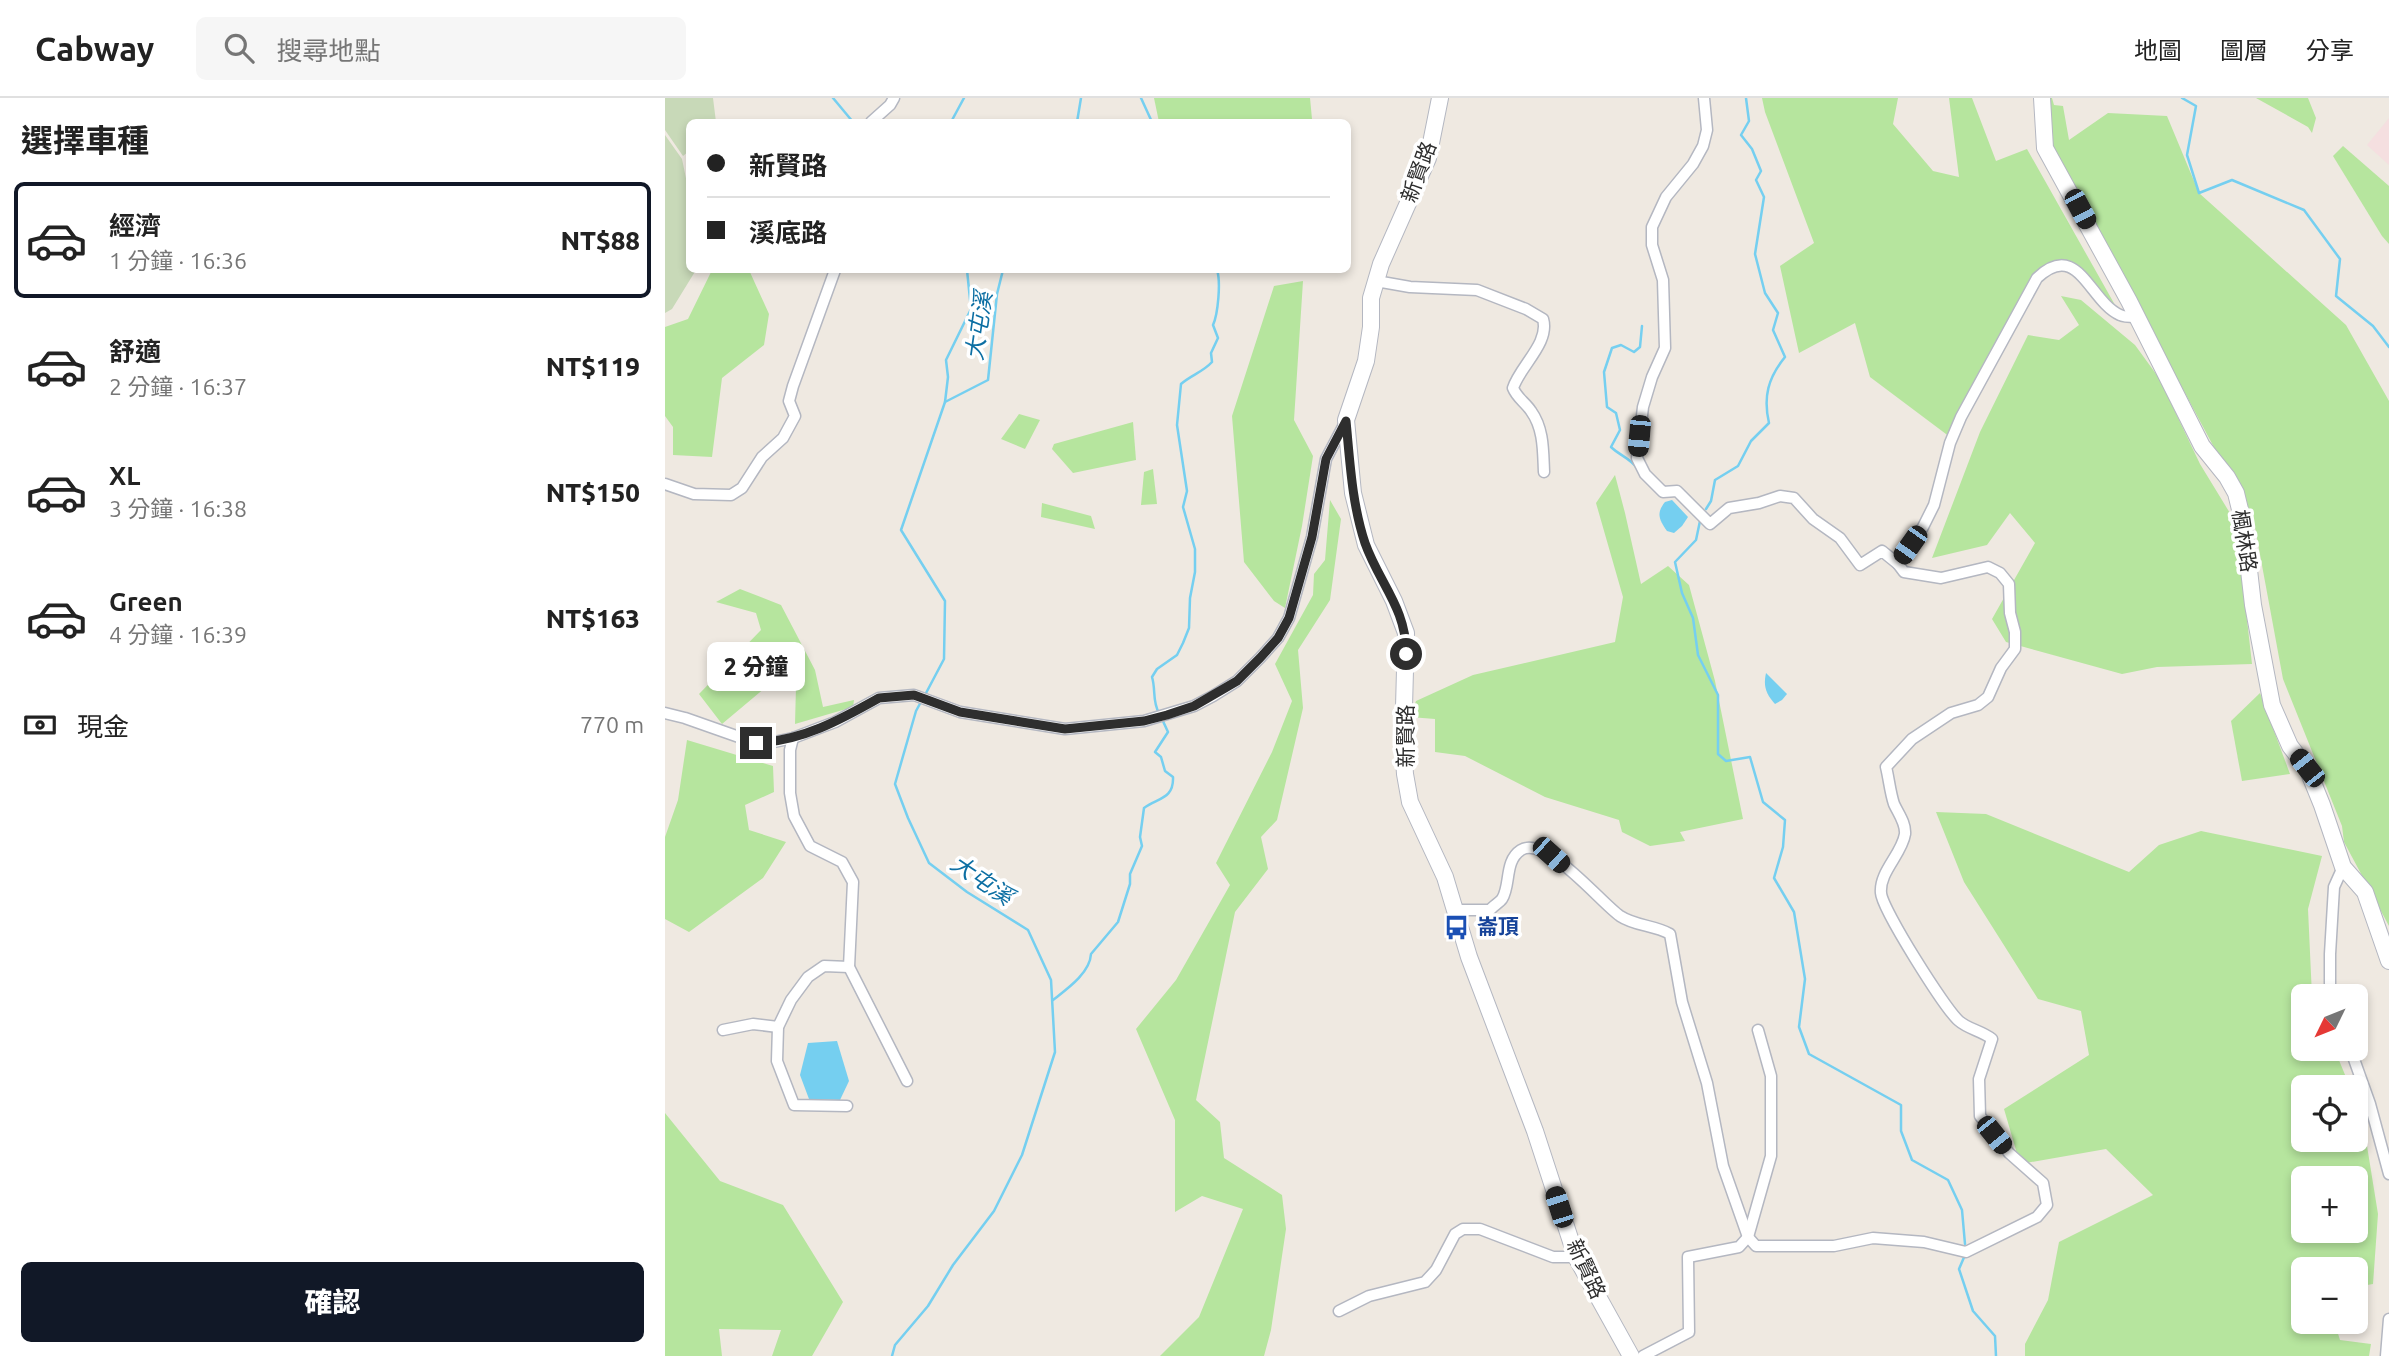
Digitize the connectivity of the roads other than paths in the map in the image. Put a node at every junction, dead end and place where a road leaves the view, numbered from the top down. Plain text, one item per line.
1 (894, 98) edge
2 (1440, 98) edge
3 (1704, 98) edge
4 (2042, 98) edge
5 (875, 119) edge
6 (834, 273) edge
7 (1376, 281) junction
8 (2136, 317) junction
9 (1346, 421) junction
10 (1544, 472) dead end
11 (665, 485) edge
12 (1898, 564) junction
13 (665, 713) edge
14 (793, 738) junction
15 (2343, 867) junction
16 (1455, 910) junction
17 (2389, 961) edge
18 (849, 967) junction
19 (2330, 984) edge
20 (778, 1027) junction
21 (723, 1030) dead end
22 (1758, 1030) dead end
23 (2355, 1061) edge
24 (907, 1081) dead end
25 (847, 1106) dead end
26 (2389, 1174) edge
27 (1748, 1237) junction
28 (1576, 1257) junction
29 (1339, 1311) dead end
30 (2389, 1319) edge
31 (1631, 1356) edge
32 (1643, 1356) edge
33 (2386, 1356) edge

1 - 5 street
2 - 7 street, 新賢路
3 - 12 street
4 - 8 street, 楓林路
6 - 11 street
7 - 9 street, 新賢路
7 - 10 street
8 - 12 street
8 - 15 street, 楓林路
9 - 14 street
9 - 16 street, 新賢路
12 - 27 street
13 - 14 street
14 - 18 street
15 - 17 street, 楓林路
15 - 19 street
16 - 27 street
16 - 28 street, 新賢路
18 - 20 street
18 - 24 street
20 - 21 street
20 - 25 street
22 - 27 street
23 - 26 street
27 - 32 street
28 - 29 street
28 - 31 street, 新賢路
30 - 33 street

